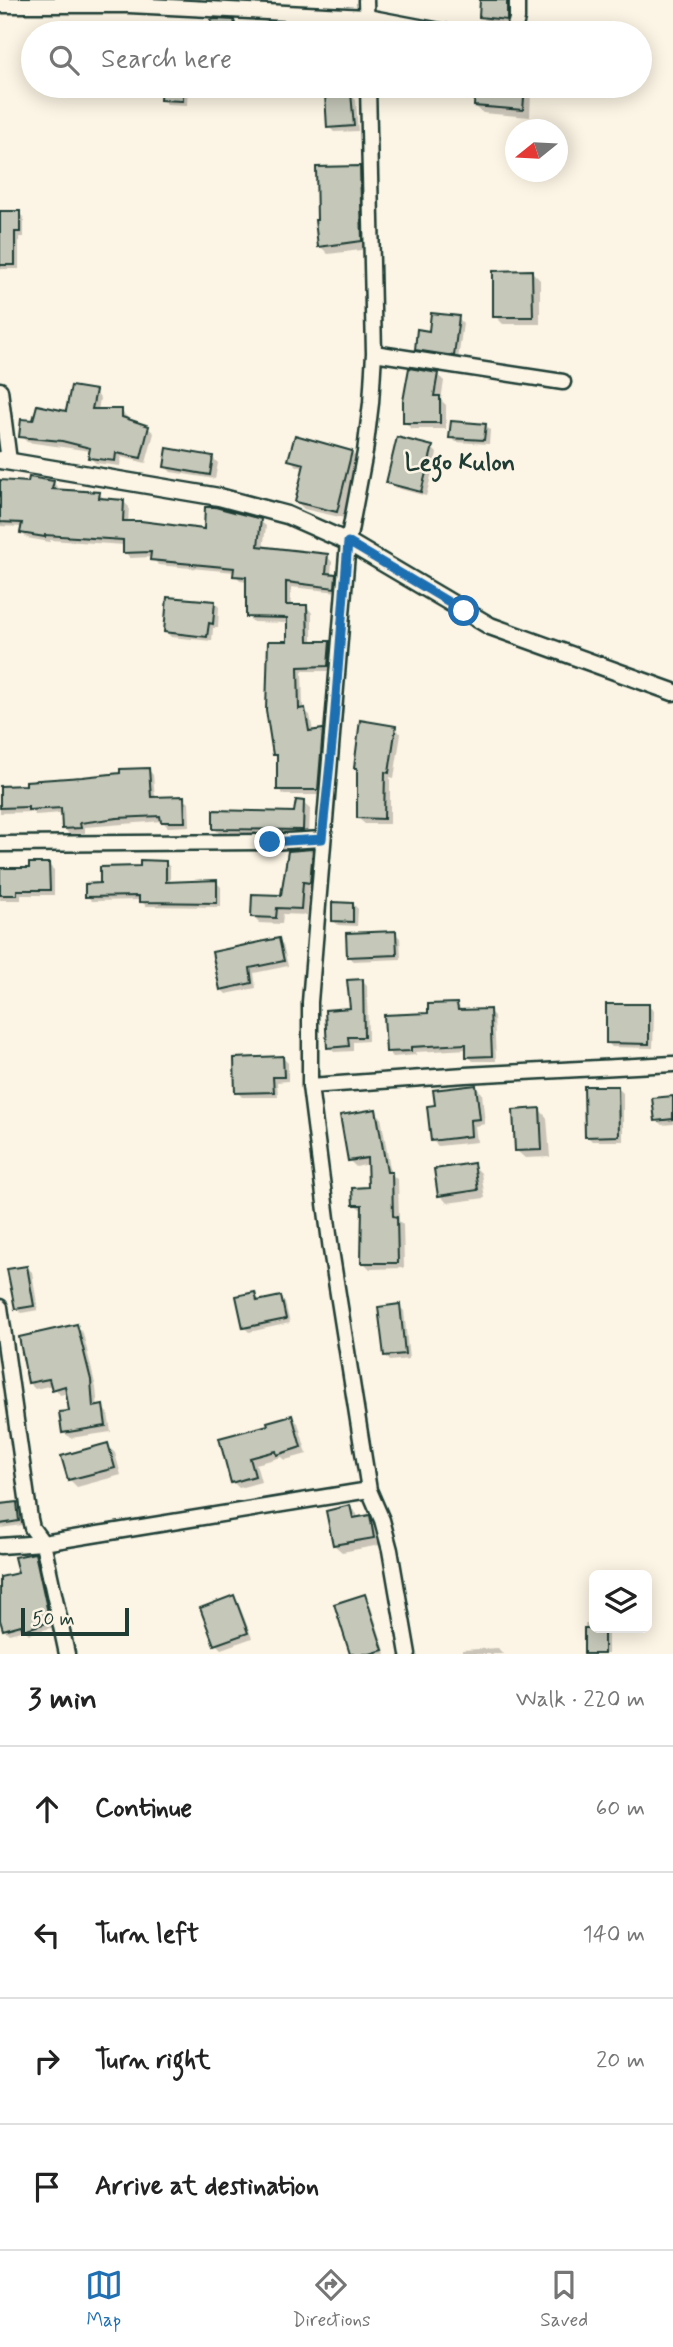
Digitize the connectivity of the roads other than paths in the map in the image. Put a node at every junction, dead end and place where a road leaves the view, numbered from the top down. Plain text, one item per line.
1 (366, 0) edge
2 (517, 0) edge
3 (0, 5) edge
4 (367, 18) junction
5 (384, 21) edge
6 (516, 21) edge
7 (368, 98) edge
8 (374, 353) junction
9 (563, 382) dead end
10 (0, 390) edge
11 (5, 461) edge
12 (348, 542) junction
13 (673, 692) edge
14 (322, 839) junction
15 (0, 844) edge
16 (673, 1064) edge
17 (310, 1086) junction
18 (0, 1307) edge
19 (369, 1490) junction
20 (43, 1543) junction
21 (0, 1546) edge
22 (66, 1654) edge
23 (408, 1654) edge

1 - 4 street
2 - 6 street
3 - 4 street
4 - 5 street
7 - 8 street
8 - 9 street
8 - 12 street
10 - 11 street
11 - 12 street
12 - 13 street
12 - 14 street
14 - 15 street
14 - 17 street
16 - 17 street
17 - 19 street
18 - 20 street
19 - 20 street
19 - 23 street
20 - 21 street
20 - 22 street

